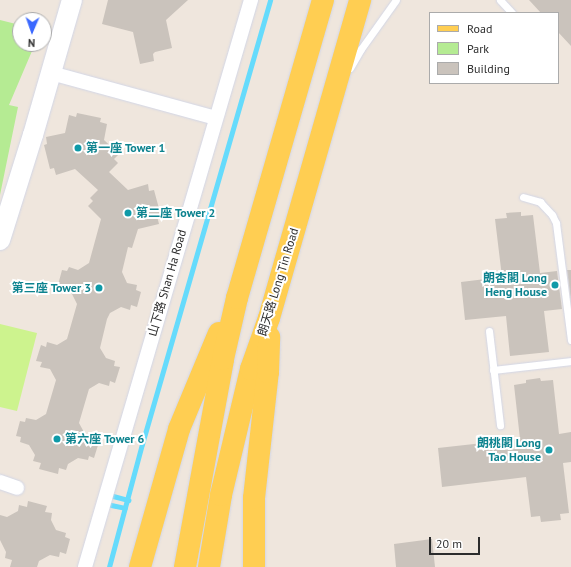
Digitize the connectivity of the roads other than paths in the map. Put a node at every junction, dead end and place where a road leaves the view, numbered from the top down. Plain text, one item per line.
1 (72, 0) edge
2 (251, 0) edge
3 (323, 0) edge
4 (360, 0) edge
5 (396, 0) edge
6 (500, 0) edge
7 (511, 12) edge
8 (51, 73) junction
9 (330, 103) junction
10 (216, 118) junction
11 (523, 197) dead end
12 (0, 240) edge
13 (238, 298) junction
14 (268, 318) junction
15 (488, 330) dead end
16 (571, 340) edge
17 (571, 361) edge
18 (493, 370) junction
19 (500, 425) dead end
20 (0, 482) edge
21 (17, 488) dead end
22 (85, 567) edge
23 (140, 567) edge
24 (185, 567) edge
25 (209, 567) edge
26 (254, 567) edge

1 - 8 street
2 - 10 street, 山下路 Shan Ha Road
3 - 13 main road
4 - 9 main road, 朗天路 Long Tin Road
5 - 9 lane
6 - 7 lane
8 - 10 street
8 - 12 street
9 - 14 main road, 朗天路 Long Tin Road
10 - 22 street, 山下路 Shan Ha Road
11 - 16 lane
13 - 23 main road
13 - 24 main road
14 - 25 main road, 朗天路 Long Tin Road
14 - 26 main road
15 - 18 lane
17 - 18 lane
18 - 19 lane
20 - 21 street

